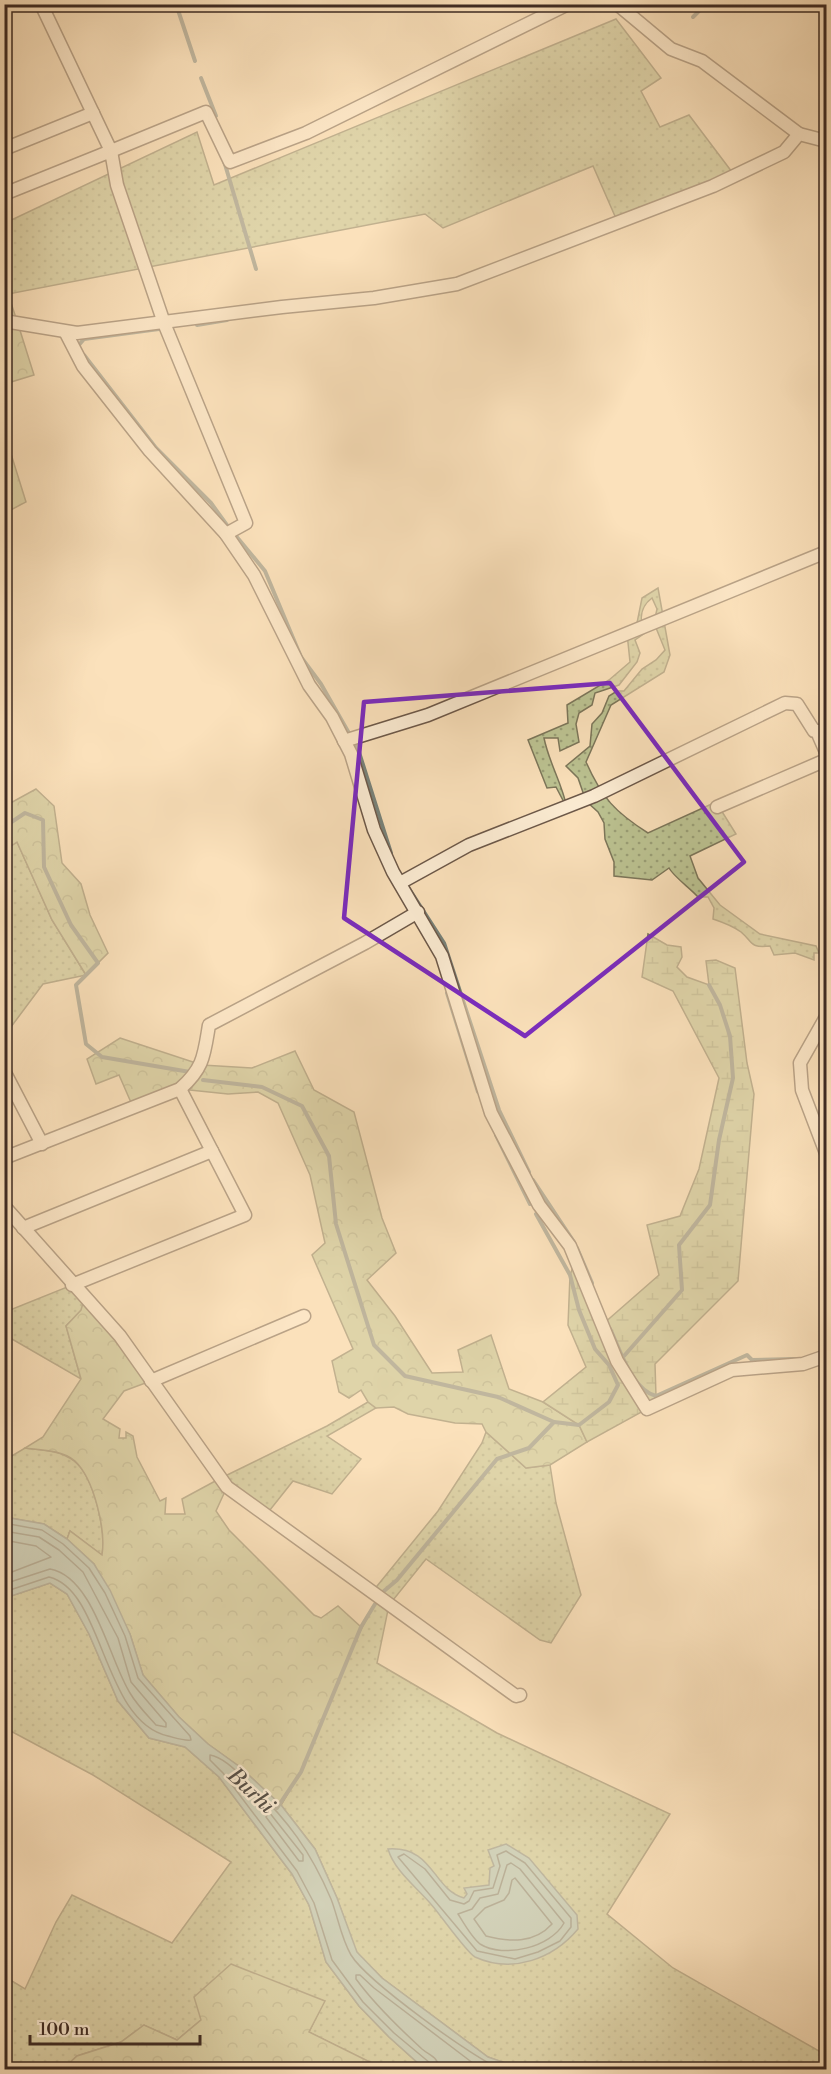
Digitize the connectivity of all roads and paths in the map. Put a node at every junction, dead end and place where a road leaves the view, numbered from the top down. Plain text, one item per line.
1 (41, 4) edge
2 (568, 4) edge
3 (617, 4) edge
4 (93, 113) junction
5 (799, 134) junction
6 (826, 141) edge
7 (4, 149) edge
8 (111, 151) junction
9 (4, 194) edge
10 (4, 321) edge
11 (164, 323) junction
12 (66, 333) junction
13 (226, 534) junction
14 (826, 552) edge
15 (825, 730) edge
16 (344, 741) junction
17 (826, 752) edge
18 (826, 760) edge
19 (717, 807) dead end
20 (400, 883) junction
21 (418, 912) junction
22 (826, 1017) edge
23 (4, 1071) edge
24 (180, 1089) junction
25 (42, 1144) junction
26 (212, 1151) junction
27 (826, 1153) edge
28 (4, 1158) edge
29 (4, 1206) edge
30 (23, 1228) junction
31 (72, 1285) junction
32 (304, 1316) dead end
33 (826, 1356) edge
34 (152, 1381) junction
35 (520, 1695) dead end

1 - 4 street
2 - 8 street
3 - 5 street
4 - 7 street
4 - 8 street
5 - 6 street
5 - 11 street
8 - 9 street
8 - 11 street
10 - 12 street
11 - 12 street
11 - 13 street
12 - 13 street
13 - 16 street
14 - 16 street
15 - 17 street
15 - 20 street
16 - 20 street
18 - 19 street
20 - 21 street
21 - 24 street
21 - 33 street
22 - 27 street
23 - 25 street
24 - 25 street
24 - 26 street
25 - 28 street
26 - 30 street
26 - 31 street
29 - 30 street
30 - 31 street
31 - 34 street
32 - 34 street
34 - 35 street

